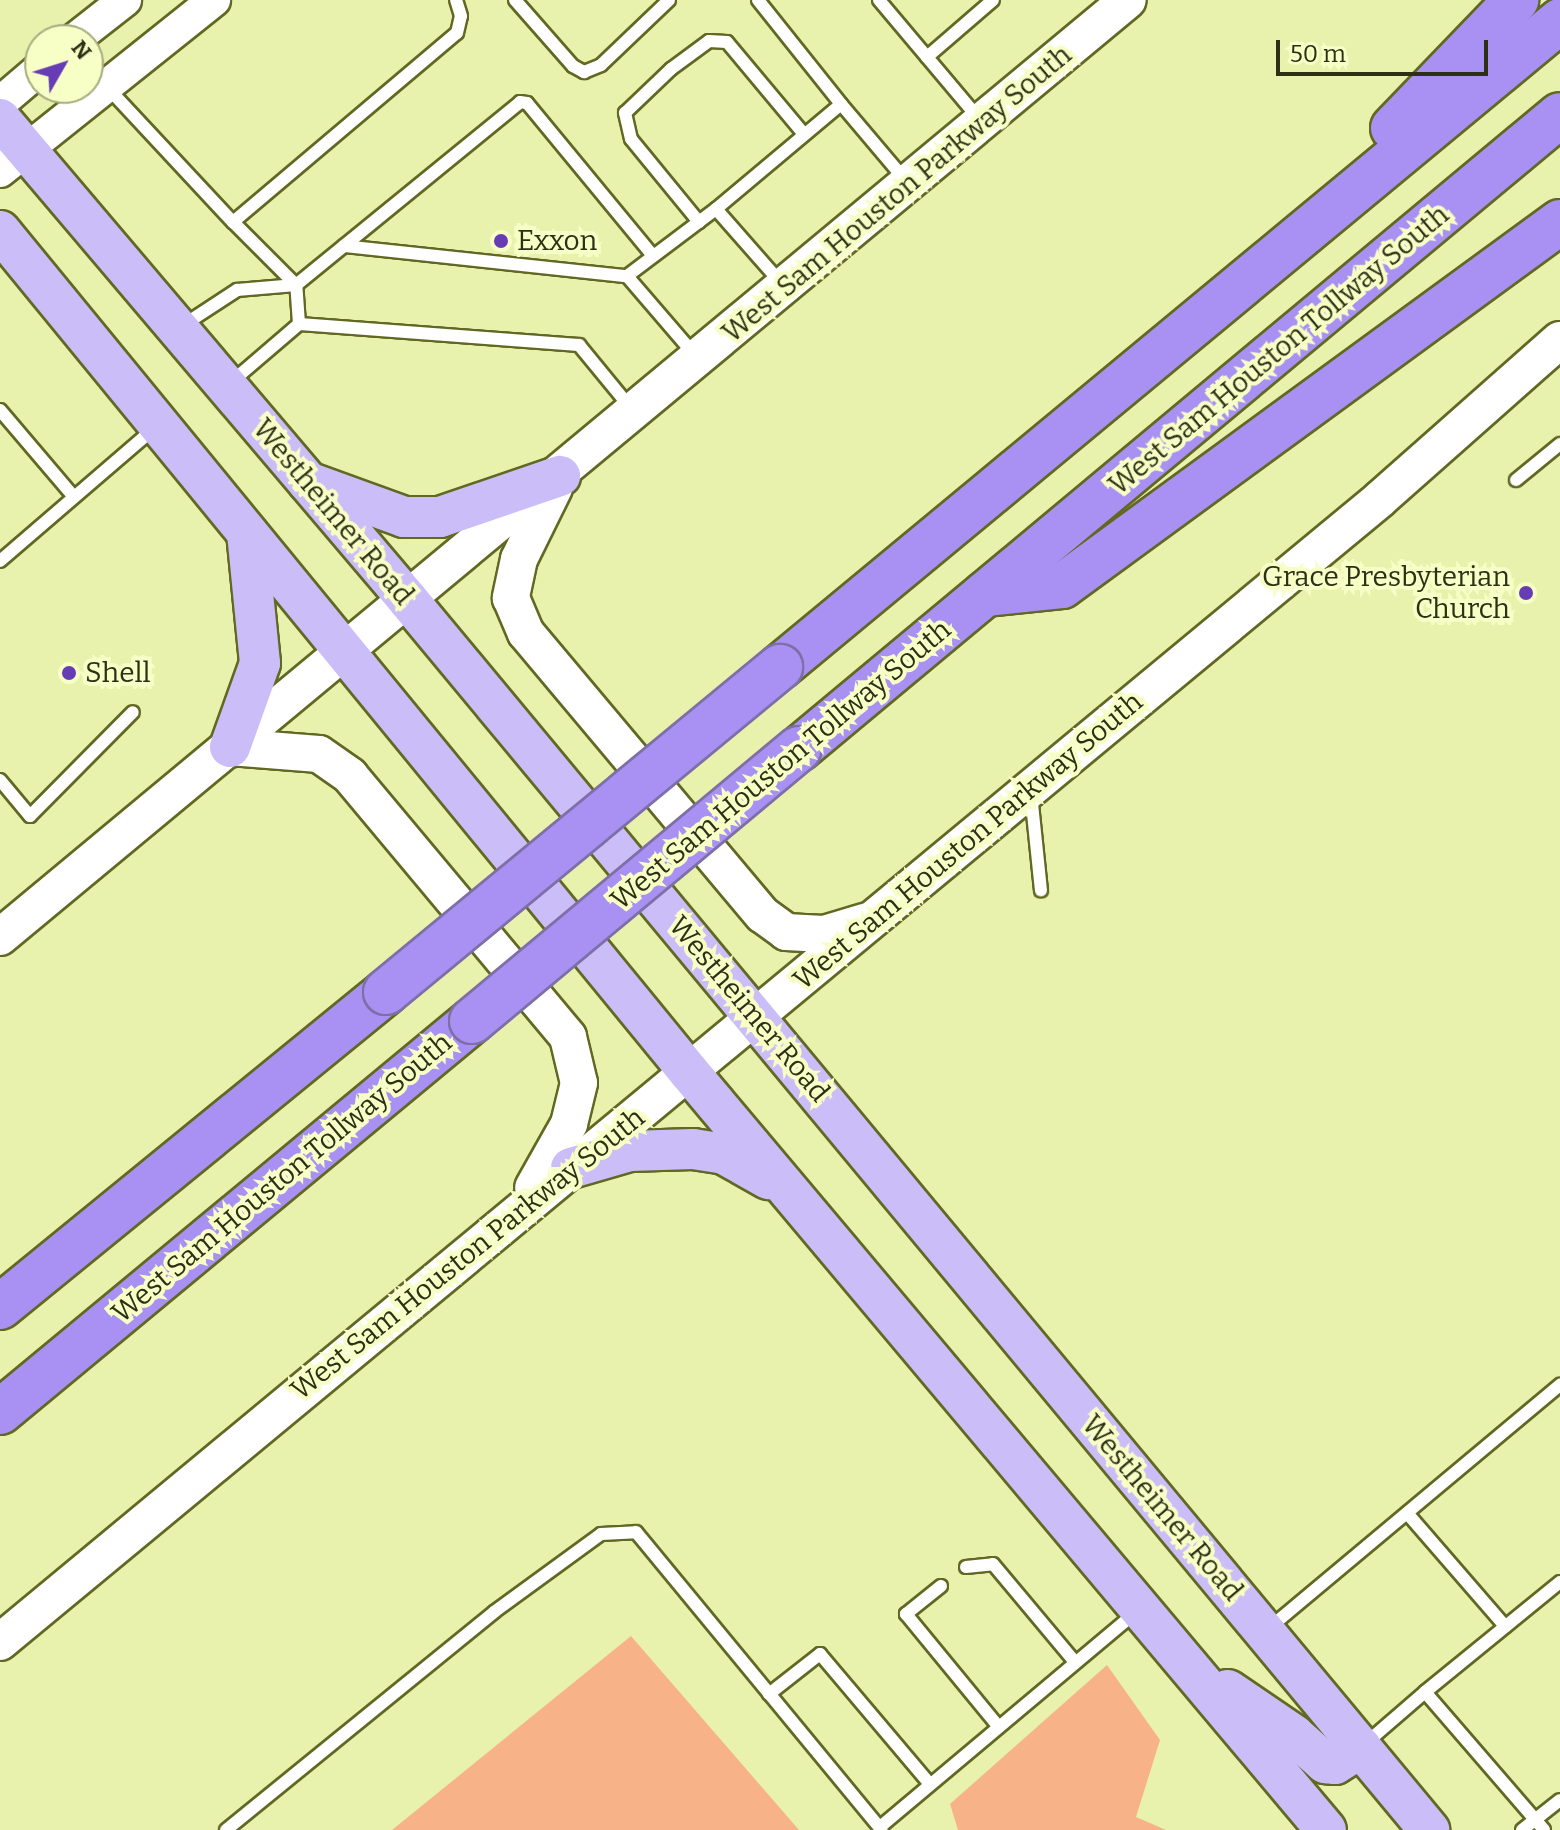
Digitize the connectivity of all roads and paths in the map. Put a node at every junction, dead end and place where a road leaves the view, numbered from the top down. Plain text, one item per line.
1 (125, 0) edge
2 (214, 0) edge
3 (456, 0) edge
4 (515, 0) edge
5 (669, 0) edge
6 (758, 0) edge
7 (879, 0) edge
8 (993, 0) edge
9 (1128, 0) edge
10 (1516, 0) edge
11 (1560, 21) edge
12 (94, 24) edge
13 (927, 57) junction
14 (24, 83) edge
15 (107, 87) junction
16 (0, 103) edge
17 (841, 104) junction
18 (1560, 115) edge
19 (0, 119) edge
20 (982, 123) junction
21 (804, 134) junction
22 (14, 161) edge
23 (909, 184) junction
24 (716, 209) junction
25 (233, 222) junction
26 (699, 222) junction
27 (1560, 222) edge
28 (0, 231) edge
29 (344, 246) junction
30 (653, 256) junction
31 (1253, 275) junction
32 (627, 276) junction
33 (296, 285) junction
34 (785, 287) junction
35 (299, 324) junction
36 (178, 328) junction
37 (1560, 340) edge
38 (699, 360) junction
39 (227, 386) junction
40 (0, 410) edge
41 (635, 413) junction
42 (158, 425) junction
43 (1560, 444) edge
44 (560, 476) junction
45 (1516, 480) dead end
46 (308, 482) junction
47 (74, 497) junction
48 (247, 533) junction
49 (0, 561) edge
50 (985, 594) junction
51 (408, 600) junction
52 (345, 653) junction
53 (133, 712) dead end
54 (230, 747) junction
55 (0, 780) edge
56 (1031, 789) junction
57 (1041, 890) dead end
58 (872, 920) junction
59 (0, 937) edge
60 (756, 1017) junction
61 (689, 1072) junction
62 (571, 1168) junction
63 (789, 1191) junction
64 (522, 1207) junction
65 (0, 1307) edge
66 (1560, 1385) edge
67 (0, 1412) edge
68 (1407, 1513) junction
69 (966, 1567) dead end
70 (1560, 1582) edge
71 (941, 1586) dead end
72 (1142, 1608) junction
73 (1505, 1626) junction
74 (1265, 1632) junction
75 (0, 1642) edge
76 (1074, 1661) junction
77 (1191, 1666) junction
78 (1425, 1692) junction
79 (769, 1694) junction
80 (998, 1726) junction
81 (1361, 1748) junction
82 (930, 1784) junction
83 (1560, 1800) edge
84 (1535, 1819) junction
85 (881, 1828) edge
86 (226, 1830) edge
87 (1326, 1830) edge
88 (1429, 1830) edge
89 (1522, 1830) edge
90 (1544, 1830) edge

1 - 12 street
2 - 15 street
3 - 25 lane
4 - 5 lane
6 - 17 lane
7 - 13 lane
8 - 13 lane
9 - 20 main road, West Sam Houston Parkway South
10 - 31 highway
11 - 31 highway
13 - 20 lane
14 - 16 street
15 - 22 street
15 - 25 lane
17 - 21 lane
17 - 23 lane
18 - 50 highway, West Sam Houston Tollway South
19 - 22 main road, Westheimer Road
20 - 23 main road, West Sam Houston Parkway South
21 - 24 lane
21 - 26 lane
22 - 36 main road, Westheimer Road
23 - 34 main road, West Sam Houston Parkway South
24 - 26 lane
24 - 34 lane
25 - 33 lane
26 - 30 lane
27 - 50 highway
28 - 42 main road
29 - 30 lane
29 - 32 lane
29 - 33 lane
30 - 32 lane
31 - 65 highway, bridge
32 - 38 lane
33 - 35 lane
33 - 36 lane
34 - 38 main road, West Sam Houston Parkway South
35 - 39 lane
35 - 41 lane
36 - 39 main road, Westheimer Road
37 - 56 main road, West Sam Houston Parkway South
38 - 41 main road, West Sam Houston Parkway South
39 - 46 main road, Westheimer Road
40 - 47 lane
41 - 44 main road, West Sam Houston Parkway South
42 - 47 lane
42 - 48 main road
43 - 45 lane
44 - 46 main road
44 - 51 main road, West Sam Houston Parkway South
44 - 58 main road
46 - 51 main road, Westheimer Road
47 - 49 lane
48 - 52 main road
48 - 54 main road
50 - 67 highway, West Sam Houston Tollway South, bridge
51 - 52 main road, West Sam Houston Parkway South
51 - 60 main road, Westheimer Road
52 - 54 main road, West Sam Houston Parkway South
52 - 61 main road
53 - 55 lane
54 - 59 main road, West Sam Houston Parkway South
54 - 64 main road
56 - 57 lane
56 - 58 main road, West Sam Houston Parkway South
58 - 60 main road, West Sam Houston Parkway South
60 - 61 main road, West Sam Houston Parkway South
60 - 74 main road, Westheimer Road
61 - 62 main road, West Sam Houston Parkway South
61 - 63 main road
62 - 63 main road
62 - 64 main road, West Sam Houston Parkway South
63 - 72 main road
64 - 75 main road, West Sam Houston Parkway South
66 - 68 lane
68 - 73 lane
68 - 74 lane
69 - 76 lane
70 - 73 lane
71 - 80 lane
72 - 76 lane
72 - 77 main road
73 - 78 lane
74 - 81 main road, Westheimer Road
76 - 80 lane
77 - 81 main road
77 - 87 main road
78 - 81 lane
78 - 84 lane
79 - 82 lane
79 - 85 lane
79 - 86 lane
80 - 82 lane
81 - 88 main road, Westheimer Road
82 - 85 lane
83 - 84 lane
84 - 89 lane
84 - 90 lane

